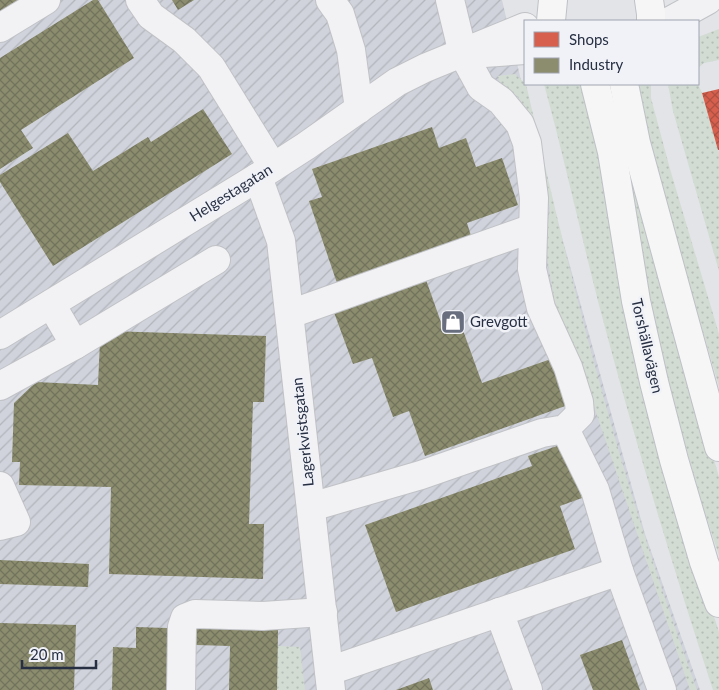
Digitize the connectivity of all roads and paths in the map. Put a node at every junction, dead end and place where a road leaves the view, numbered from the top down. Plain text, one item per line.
1 (46, 0) edge
2 (140, 0) edge
3 (330, 0) edge
4 (450, 0) edge
5 (649, 0) edge
6 (708, 0) edge
7 (651, 20) edge
8 (672, 20) edge
9 (524, 27) edge
10 (0, 28) edge
11 (524, 50) edge
12 (462, 54) junction
13 (596, 85) edge
14 (624, 85) edge
15 (359, 109) junction
16 (266, 172) junction
17 (533, 228) junction
18 (216, 260) dead end
19 (51, 304) junction
20 (290, 314) junction
21 (0, 335) edge
22 (75, 345) junction
23 (0, 386) edge
24 (565, 429) junction
25 (719, 447) edge
26 (0, 486) edge
27 (311, 507) junction
28 (0, 526) edge
29 (619, 571) junction
30 (719, 604) edge
31 (323, 612) junction
32 (499, 612) junction
33 (330, 681) edge
34 (182, 690) edge
35 (528, 690) edge
36 (662, 690) edge

1 - 10 street
2 - 16 street, Lagerkvistsgatan
3 - 15 street
4 - 12 street
5 - 7 main road
6 - 8 street
9 - 12 street, Helgestagatan
11 - 12 street, Helgestagatan
12 - 15 street, Helgestagatan
12 - 17 street
13 - 30 main road, Torshällavägen
14 - 25 main road
15 - 16 street, Helgestagatan
16 - 19 street, Helgestagatan
16 - 20 street, Lagerkvistsgatan
17 - 20 street
17 - 24 street
18 - 22 street
19 - 21 street, Helgestagatan
19 - 22 street
20 - 27 street, Lagerkvistsgatan
22 - 23 street
24 - 27 street
24 - 29 street
26 - 28 street
27 - 31 street, Lagerkvistsgatan
29 - 32 street
29 - 36 street
31 - 33 street, Lagerkvistsgatan
31 - 34 street
32 - 33 street
32 - 35 street

